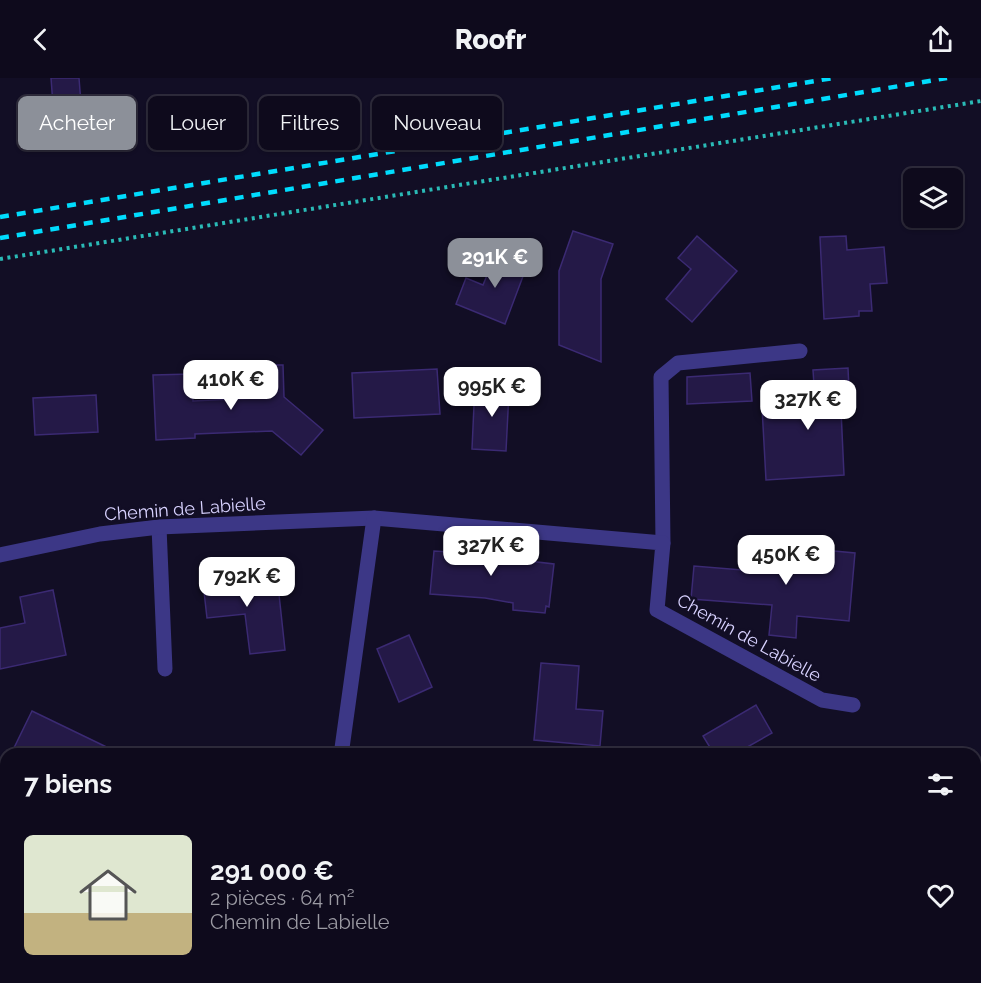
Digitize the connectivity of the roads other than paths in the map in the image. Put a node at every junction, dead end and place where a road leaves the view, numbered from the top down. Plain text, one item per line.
1 (800, 351) dead end
2 (374, 518) junction
3 (159, 527) junction
4 (663, 543) junction
5 (0, 555) edge
6 (165, 669) dead end
7 (853, 705) dead end
8 (342, 748) dead end

1 - 4 street, Chemin de Labielle
2 - 3 street, Chemin de Labielle
2 - 4 street, Chemin de Labielle
2 - 8 street
3 - 5 street, Chemin de Labielle
3 - 6 street
4 - 7 street, Chemin de Labielle

